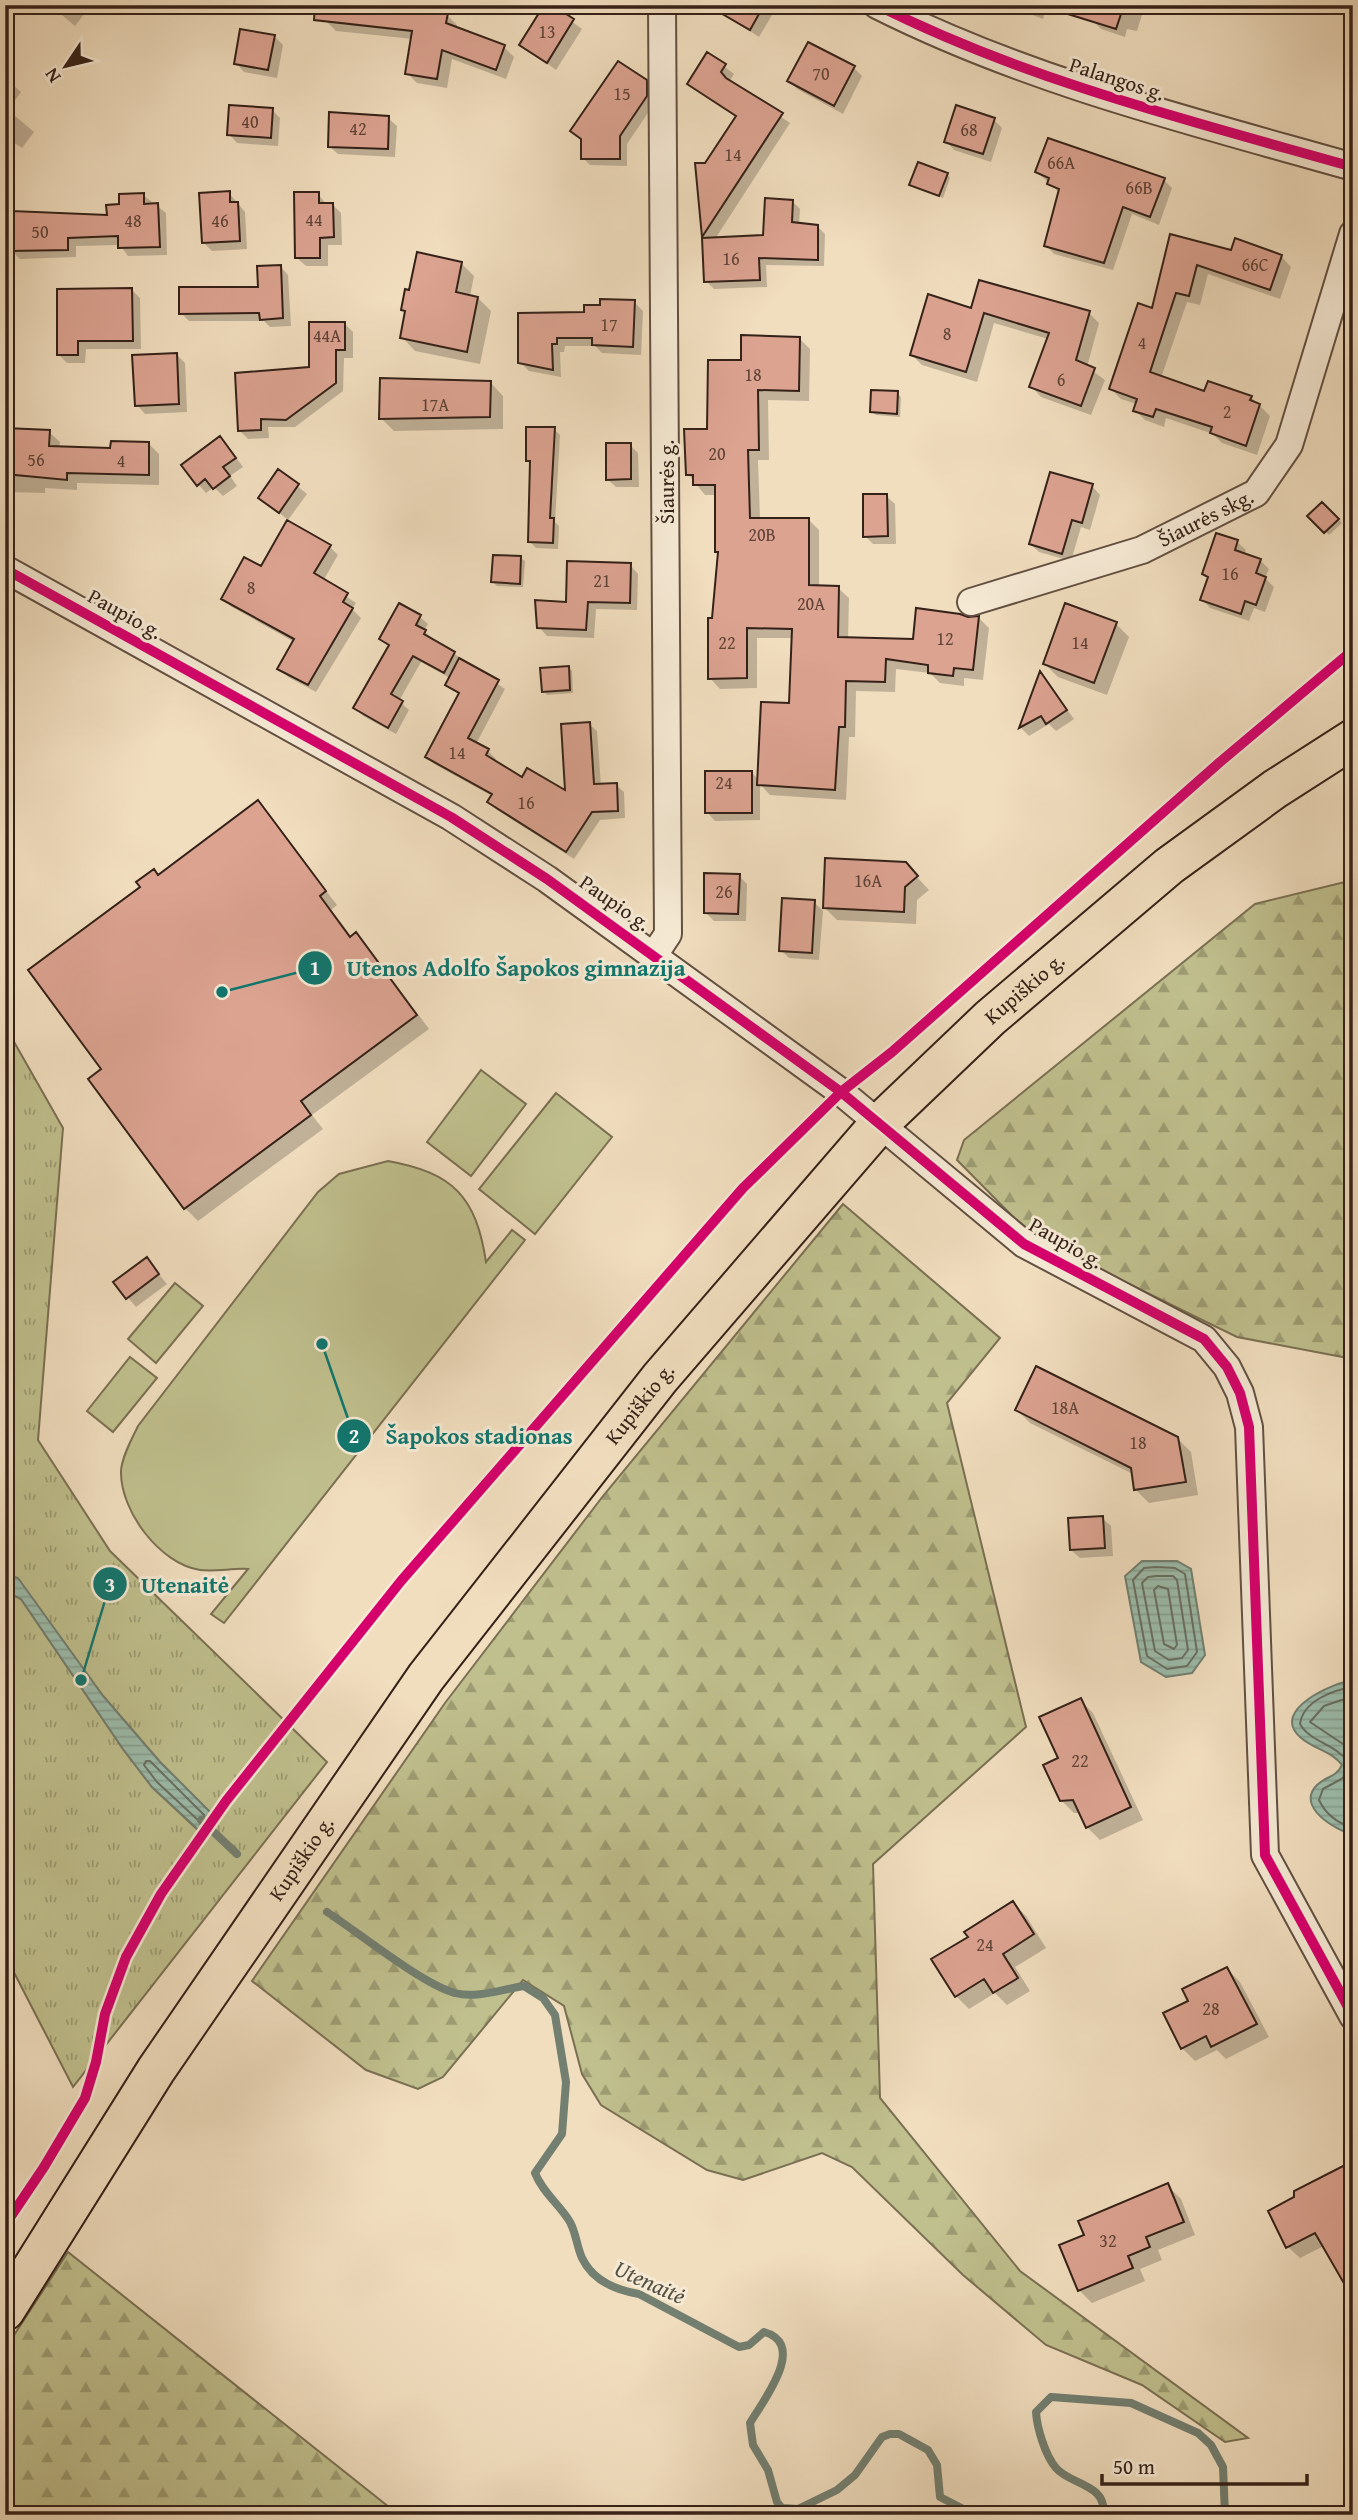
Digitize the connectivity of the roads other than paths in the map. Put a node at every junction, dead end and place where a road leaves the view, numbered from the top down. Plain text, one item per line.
1 (662, 5) edge
2 (877, 5) edge
3 (1353, 167) edge
4 (1353, 234) edge
5 (5, 569) edge
6 (971, 602) dead end
7 (1353, 739) edge
8 (654, 955) junction
9 (880, 1124) junction
10 (1353, 2016) edge
11 (7, 2303) edge

1 - 8 street, Šiaurės g.
2 - 3 street, Palangos g.
4 - 6 street, Šiaurės skg.
5 - 8 street, Paupio g.
7 - 9 main road, Kupiškio g.
8 - 9 street, Paupio g.
9 - 10 street, Paupio g.
9 - 11 main road, Kupiškio g.

